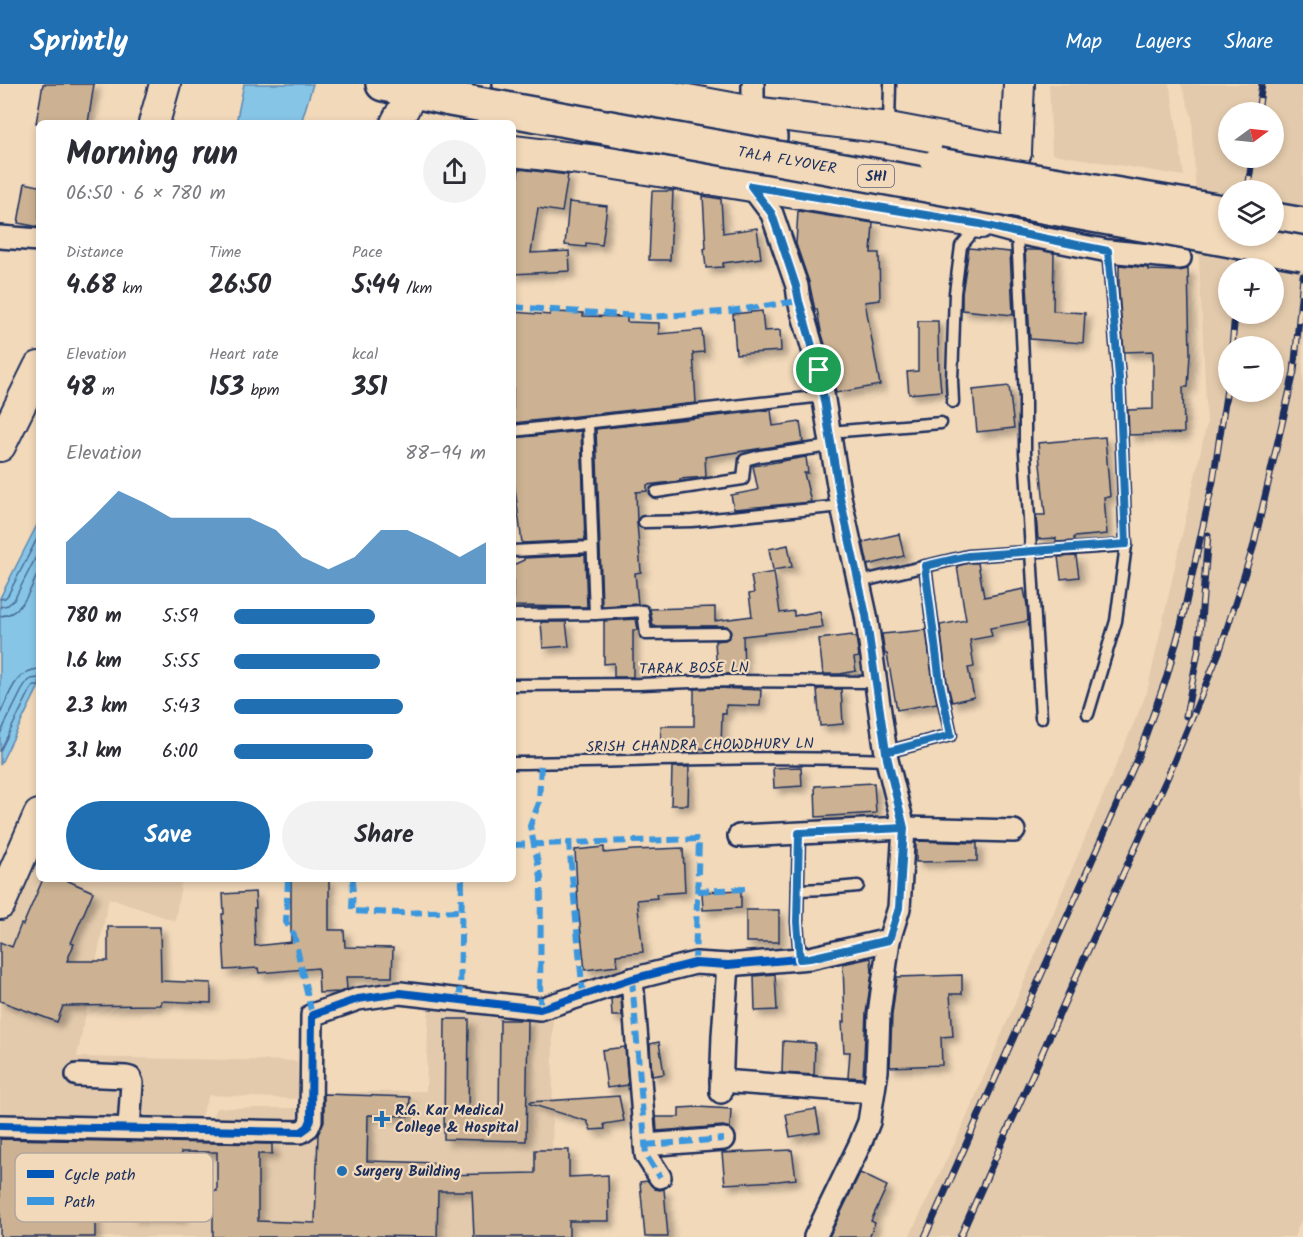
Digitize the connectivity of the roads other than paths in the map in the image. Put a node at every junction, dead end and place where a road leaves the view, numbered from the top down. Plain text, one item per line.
1 (165, 84) edge
2 (510, 84) edge
3 (601, 84) edge
4 (890, 84) edge
5 (1019, 84) edge
6 (405, 86) edge
7 (759, 111) edge
8 (155, 120) edge
9 (397, 120) edge
10 (889, 128) junction
11 (516, 151) edge
12 (1016, 152) junction
13 (751, 186) junction
14 (1218, 211) edge
15 (1284, 222) edge
16 (980, 224) junction
17 (1303, 225) edge
18 (1017, 233) junction
19 (0, 237) edge
20 (36, 240) edge
21 (1108, 251) junction
22 (1303, 254) edge
23 (1179, 258) dead end
24 (36, 373) edge
25 (823, 396) junction
26 (953, 402) dead end
27 (588, 423) junction
28 (941, 423) dead end
29 (516, 431) edge
30 (830, 439) junction
31 (0, 446) edge
32 (656, 492) dead end
33 (842, 506) junction
34 (644, 522) dead end
35 (1126, 544) junction
36 (592, 547) junction
37 (516, 551) edge
38 (1032, 552) junction
39 (925, 566) junction
40 (859, 582) junction
41 (595, 614) junction
42 (516, 615) edge
43 (724, 633) dead end
44 (876, 682) junction
45 (516, 685) edge
46 (1088, 714) dead end
47 (1041, 718) dead end
48 (886, 756) junction
49 (516, 762) edge
50 (36, 822) edge
51 (904, 828) junction
52 (1014, 831) dead end
53 (799, 833) junction
54 (739, 836) dead end
55 (858, 886) dead end
56 (798, 890) junction
57 (0, 904) edge
58 (889, 940) junction
59 (800, 959) junction
60 (728, 964) junction
61 (632, 979) junction
62 (77, 1075) dead end
63 (873, 1092) junction
64 (0, 1126) edge
65 (129, 1128) junction
66 (724, 1139) dead end
67 (645, 1145) junction
68 (660, 1177) dead end
69 (815, 1237) edge

1 - 8 street
2 - 7 main road, TALA FLYOVER
3 - 7 street
4 - 10 lane
5 - 12 street
6 - 9 street
6 - 22 main road, TALA FLYOVER / SH1, bridge
7 - 10 street
7 - 14 main road, TALA FLYOVER, bridge
10 - 12 street
11 - 13 street
12 - 16 street
13 - 16 street
13 - 25 street
15 - 17 main road
16 - 18 street
16 - 26 lane
18 - 21 street
18 - 38 lane
19 - 20 street
21 - 23 street
21 - 35 lane
24 - 31 street
25 - 27 lane
25 - 30 street
27 - 29 lane
27 - 36 lane
28 - 30 lane
30 - 32 lane
30 - 33 street
33 - 34 lane
33 - 40 street
35 - 38 lane
35 - 46 lane
36 - 37 lane
36 - 41 lane
38 - 39 lane
38 - 47 lane
39 - 40 lane
39 - 48 lane, SRISH CHANDRA CHOWDHURY LN
40 - 44 street
41 - 42 lane
41 - 43 lane
44 - 45 lane, TARAK BOSE LN
44 - 48 street
48 - 49 lane, SRISH CHANDRA CHOWDHURY LN
48 - 51 street
50 - 57 street
51 - 52 street
51 - 53 street
51 - 58 street
53 - 54 street
53 - 56 lane
55 - 56 lane
56 - 59 lane
58 - 59 street
58 - 63 street
59 - 60 street
60 - 61 street
60 - 63 street
61 - 65 street
61 - 67 street
62 - 65 street
63 - 69 street
64 - 65 street
66 - 67 street
67 - 68 street

